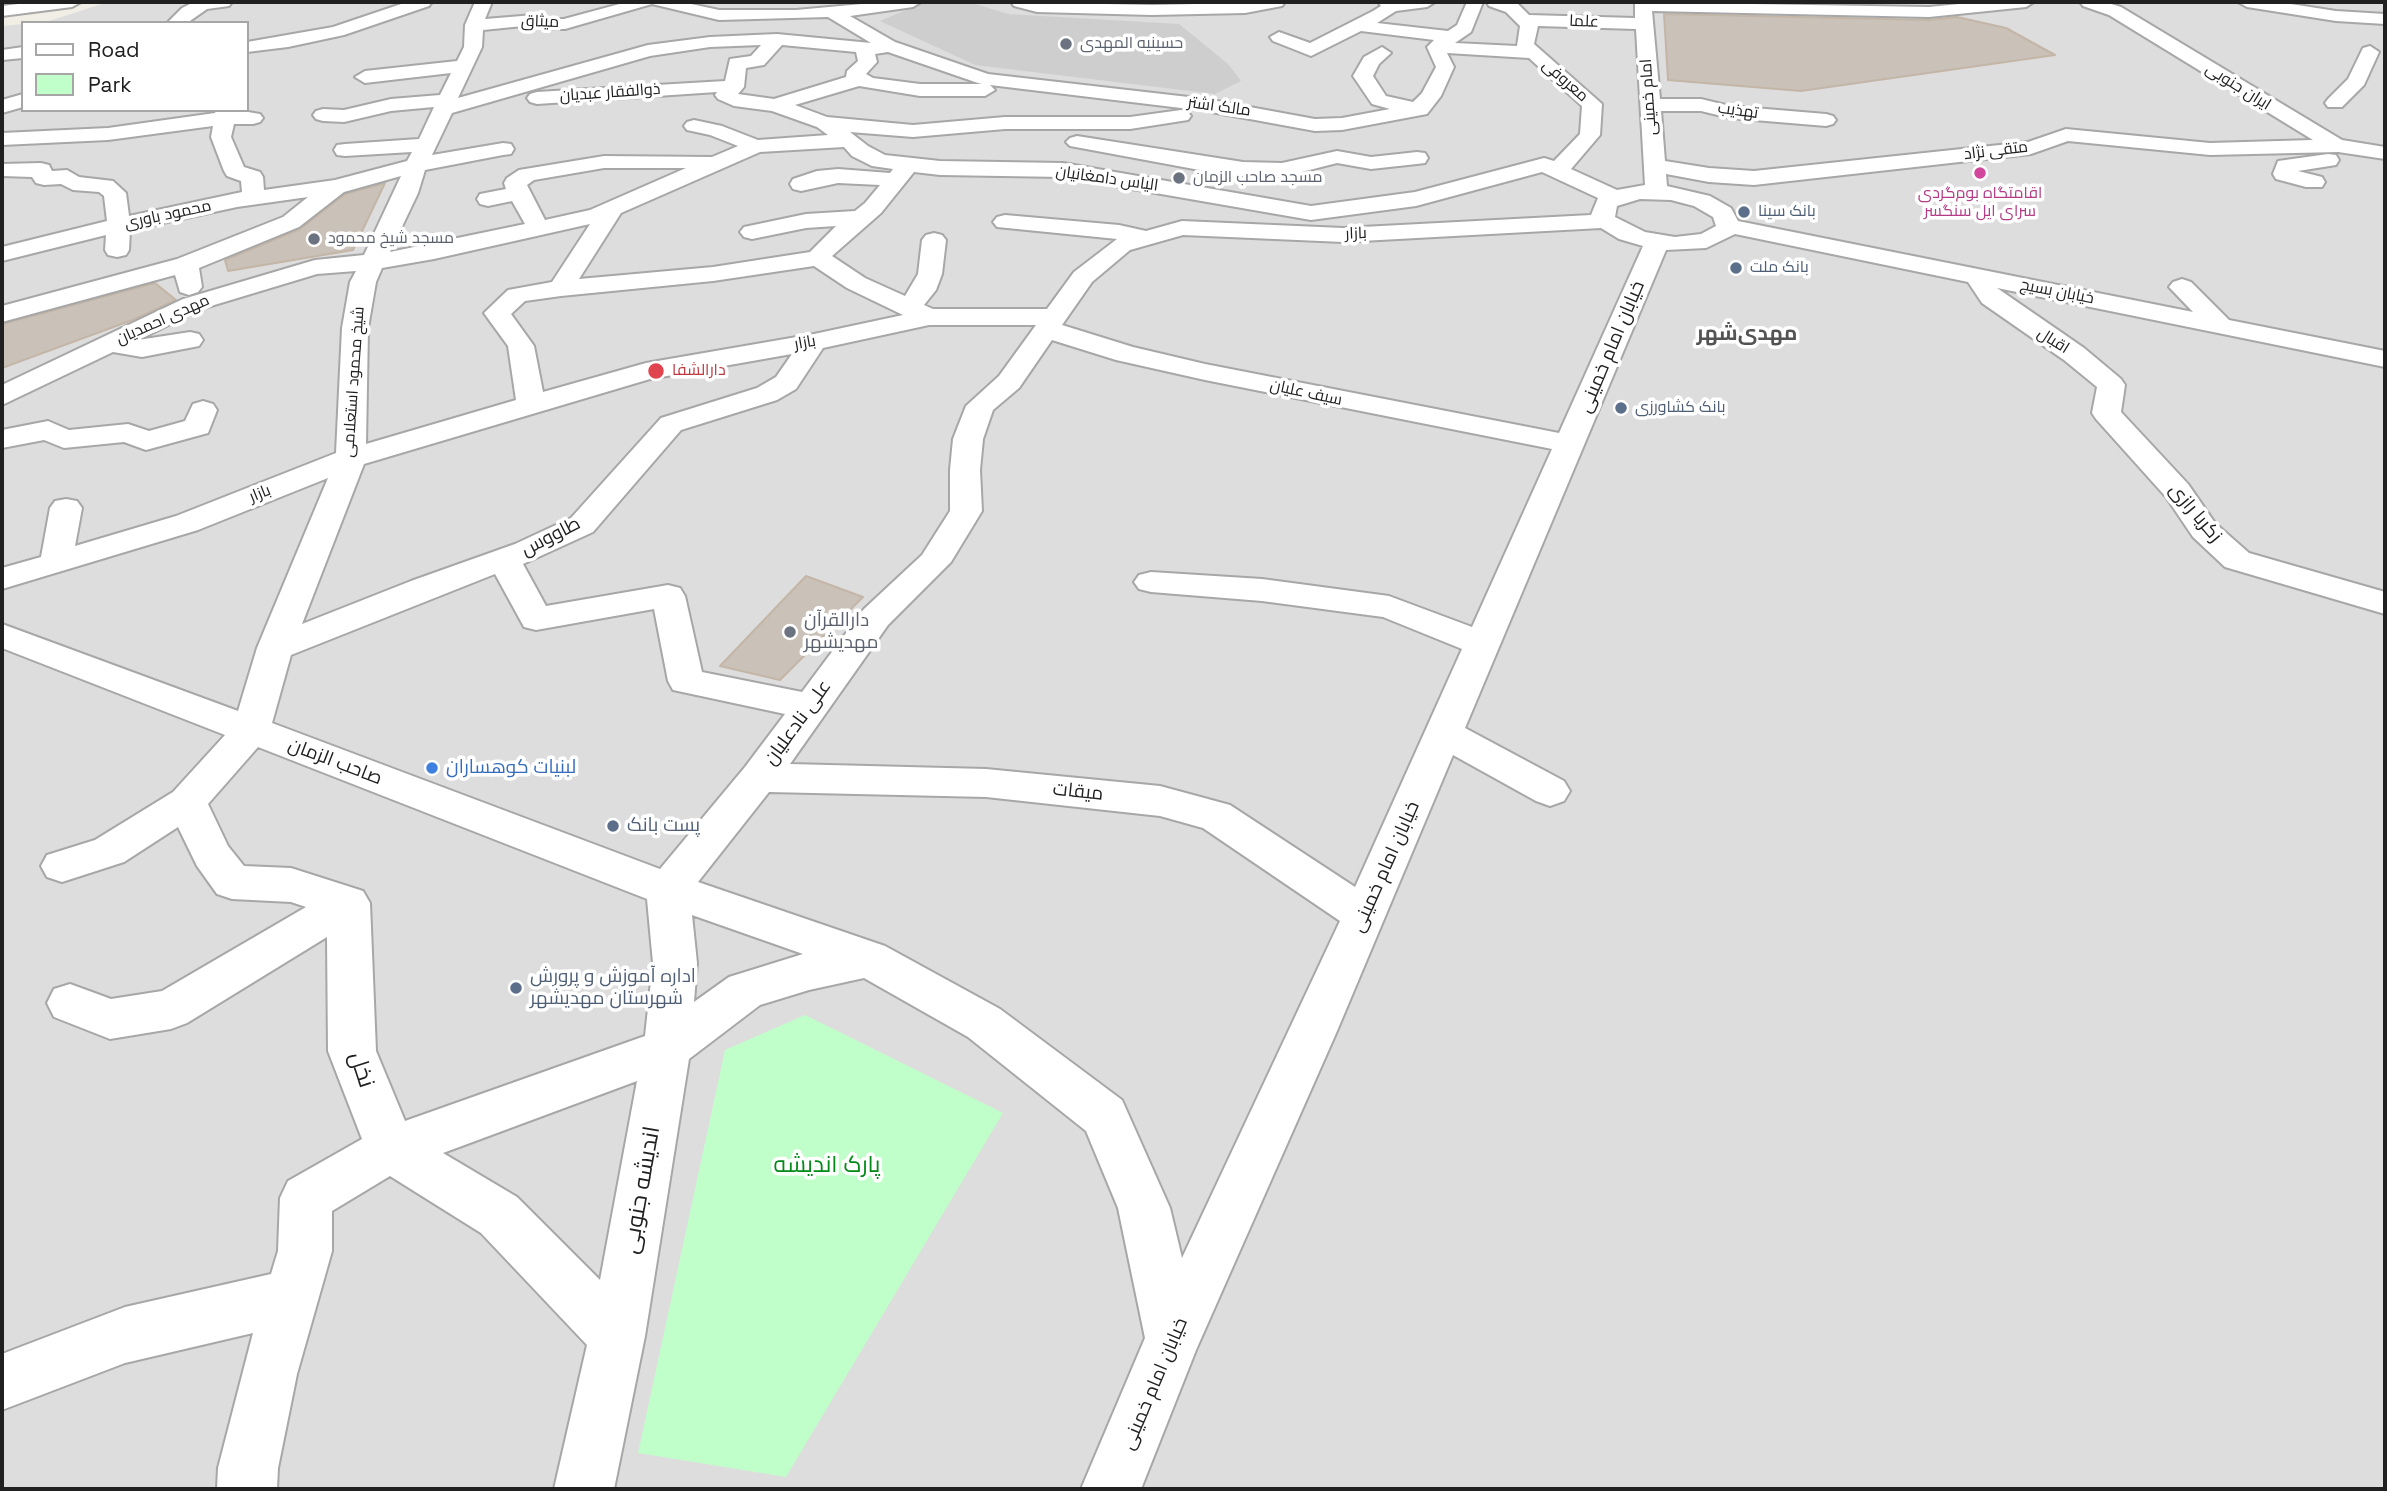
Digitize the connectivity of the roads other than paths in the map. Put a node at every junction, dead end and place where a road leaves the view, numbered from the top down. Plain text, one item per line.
1 (72, 2) edge
2 (223, 2) edge
3 (243, 2) edge
4 (423, 2) edge
5 (645, 2) edge
6 (659, 2) edge
7 (913, 2) edge
8 (1276, 2) edge
9 (1427, 2) edge
10 (1475, 2) edge
11 (1495, 2) edge
12 (2026, 2) edge
13 (2088, 2) edge
14 (2246, 2) edge
15 (1034, 3) edge
16 (1389, 4) edge
17 (1878, 7) edge
18 (1643, 10) edge
19 (2, 11) edge
20 (831, 12) junction
21 (1293, 12) dead end
22 (478, 13) edge
23 (709, 13) junction
24 (2385, 19) edge
25 (1524, 20) junction
26 (178, 21) edge
27 (218, 21) edge
28 (1313, 26) dead end
29 (1361, 26) junction
30 (1279, 37) dead end
31 (777, 39) junction
32 (1335, 40) junction
33 (740, 41) junction
34 (889, 46) junction
35 (248, 47) edge
36 (864, 47) junction
37 (1442, 47) junction
38 (21, 52) edge
39 (2370, 52) dead end
40 (1382, 53) junction
41 (1534, 53) junction
42 (2, 55) edge
43 (463, 66) junction
44 (365, 76) dead end
45 (860, 79) junction
46 (1041, 84) junction
47 (734, 87) junction
48 (2350, 88) junction
49 (2379, 88) dead end
50 (485, 97) junction
51 (972, 97) junction
52 (21, 101) edge
53 (2335, 103) dead end
54 (445, 104) junction
55 (775, 105) junction
56 (1650, 106) junction
57 (2, 107) edge
58 (1143, 113) dead end
59 (1260, 113) junction
60 (225, 114) edge
61 (323, 116) dead end
62 (1168, 117) junction
63 (253, 118) dead end
64 (1421, 120) junction
65 (1826, 120) dead end
66 (824, 122) junction
67 (1110, 123) junction
68 (694, 126) dead end
69 (1000, 132) junction
70 (1274, 136) dead end
71 (2, 139) edge
72 (849, 139) junction
73 (1331, 140) junction
74 (575, 142) dead end
75 (432, 146) junction
76 (756, 146) junction
77 (2031, 148) junction
78 (503, 149) dead end
79 (345, 150) dead end
80 (1127, 150) junction
81 (2346, 152) junction
82 (1417, 158) dead end
83 (2062, 158) dead end
84 (2380, 162) edge
85 (719, 163) junction
86 (1878, 163) junction
87 (1219, 166) junction
88 (1654, 166) junction
89 (567, 168) junction
90 (1550, 168) junction
91 (1831, 168) junction
92 (2, 170) edge
93 (903, 172) junction
94 (1087, 174) junction
95 (1913, 177) dead end
96 (1856, 179) dead end
97 (2314, 182) dead end
98 (801, 184) dead end
99 (336, 187) junction
100 (1656, 192) junction
101 (519, 194) junction
102 (254, 197) junction
103 (1615, 197) junction
104 (488, 199) dead end
105 (1045, 201) dead end
106 (1230, 201) junction
107 (613, 208) junction
108 (862, 218) junction
109 (1606, 221) junction
110 (1005, 222) dead end
111 (119, 225) junction
112 (1728, 226) junction
113 (6, 228) dead end
114 (539, 228) junction
115 (1182, 228) junction
116 (752, 232) dead end
117 (1149, 238) junction
118 (934, 240) dead end
119 (1657, 242) junction
120 (4, 254) edge
121 (818, 258) junction
122 (374, 262) junction
123 (186, 264) junction
124 (1976, 276) junction
125 (114, 284) junction
126 (2182, 287) dead end
127 (561, 288) junction
128 (192, 304) junction
129 (919, 312) junction
130 (2, 314) edge
131 (1050, 323) junction
132 (2220, 325) junction
133 (190, 340) dead end
134 (814, 342) junction
135 (107, 345) junction
136 (2385, 359) edge
137 (2, 396) edge
138 (531, 404) junction
139 (203, 410) dead end
140 (2106, 413) joint
141 (2, 439) edge
142 (1570, 444) junction
143 (351, 458) junction
144 (66, 508) dead end
145 (504, 559) junction
146 (56, 562) junction
147 (2, 579) edge
148 (1151, 582) dead end
149 (2385, 603) edge
150 (2, 635) edge
151 (1483, 644) junction
152 (275, 648) junction
153 (810, 706) junction
154 (251, 730) junction
155 (1444, 733) junction
156 (759, 777) junction
157 (1550, 791) dead end
158 (187, 802) junction
159 (62, 866) dead end
160 (668, 889) junction
161 (348, 903) junction
162 (1365, 915) junction
163 (869, 959) junction
164 (70, 1003) dead end
165 (667, 1049) junction
166 (391, 1149) junction
167 (292, 1297) junction
168 (617, 1336) junction
169 (1173, 1338) junction
170 (2, 1381) edge
171 (247, 1489) edge
172 (584, 1489) edge
173 (1111, 1489) edge

1 - 19 street
2 - 26 street
3 - 27 street
4 - 35 street
5 - 22 street, میثاق
6 - 23 street
7 - 20 street
8 - 15 street
8 - 21 street
9 - 16 street
10 - 37 street
11 - 25 street
12 - 17 street, علما
13 - 81 street, ایران جنوبی
14 - 24 street
16 - 29 street
17 - 18 street, علما
18 - 25 street, علما
18 - 56 street, امام خمینی
20 - 23 street
20 - 34 street
22 - 43 street, شیخ محمود استعلامی
23 - 33 street
25 - 41 street, معروفی
28 - 32 street
29 - 32 street
29 - 37 street
30 - 32 street
31 - 33 street
31 - 36 street
31 - 47 street
32 - 40 street
33 - 50 street
34 - 36 street
34 - 46 street, مالک اشتر
36 - 45 street
37 - 40 street
37 - 41 street
37 - 64 street
38 - 42 street
39 - 48 street
40 - 64 street
41 - 90 street, معروفی
43 - 44 street
43 - 54 street, شیخ محمود استعلامی
45 - 51 street
45 - 55 street
46 - 51 street
46 - 59 street, مالک اشتر
47 - 50 street, ذوالفقار عبدیان
47 - 55 street, الیاس دامغانیان
48 - 49 street
48 - 53 street
50 - 54 street
51 - 69 street
52 - 57 street
54 - 61 street
54 - 75 street, شیخ محمود استعلامی
55 - 66 street, الیاس دامغانیان
56 - 65 street, تهذیب
56 - 88 street, امام خمینی
58 - 62 street
59 - 62 street
59 - 73 street, مالک اشتر
60 - 63 street
60 - 71 street
60 - 102 street
62 - 67 street
64 - 73 street
66 - 69 street
66 - 72 street, الیاس دامغانیان
67 - 69 street
67 - 80 street
68 - 76 street
69 - 80 street
70 - 73 street
72 - 76 street
72 - 93 street, الیاس دامغانیان
73 - 82 street
73 - 87 street
74 - 89 street
75 - 78 street
75 - 79 street
75 - 99 street
75 - 122 street, شیخ محمود استعلامی
76 - 85 street, مهدی احمدیان
77 - 81 street, متقی نژاد
77 - 83 street
77 - 86 street, متقی نژاد
80 - 87 street
81 - 84 street
81 - 97 street
85 - 89 street
85 - 107 street, مهدی احمدیان
86 - 91 street, متقی نژاد
86 - 95 street
87 - 106 street
88 - 91 street, متقی نژاد
88 - 100 street, امام خمینی
89 - 101 street
90 - 103 street
90 - 106 street, الیاس دامغانیان
91 - 96 street
92 - 111 street
93 - 94 street, الیاس دامغانیان
93 - 98 street
93 - 108 street
94 - 105 street
94 - 106 street, الیاس دامغانیان
99 - 102 street, محمود باوری
99 - 123 street
100 - 103 street
100 - 112 street
101 - 104 street
101 - 114 street
102 - 111 street, محمود باوری
103 - 109 street
106 - 115 street
107 - 114 street, مهدی احمدیان
107 - 127 street
108 - 116 street
108 - 121 street
109 - 115 street, بازار
109 - 119 street
110 - 117 street
111 - 120 street, محمود باوری
111 - 125 street
112 - 119 street
112 - 124 street, خیابان بسیج
113 - 120 street
114 - 122 street, مهدی احمدیان
115 - 117 street, بازار
117 - 131 street, بازار
118 - 129 street
119 - 142 street, خیابان امام خمینی
121 - 127 street
121 - 129 street
122 - 128 street, مهدی احمدیان
122 - 143 street, شیخ محمود استعلامی
123 - 125 street
123 - 128 street
124 - 132 street, خیابان بسیج
124 - 140 street, اقبال
125 - 130 street
126 - 132 street
127 - 138 street
128 - 135 street, مهدی احمدیان
129 - 131 street, بازار
129 - 134 street, بازار
131 - 142 street, سیف علیان
131 - 153 street, علی نادعلیان
132 - 136 street, خیابان بسیج
133 - 135 street
134 - 138 street, بازار
134 - 145 street, طاووس
135 - 137 street, مهدی احمدیان
138 - 143 street, بازار
139 - 141 street
140 - 149 street, زکریا رازی
142 - 151 street, خیابان امام خمینی
143 - 146 street, بازار
143 - 152 street, شیخ محمود استعلامی
144 - 146 street
145 - 152 street, طاووس
145 - 153 street
146 - 147 street, بازار
148 - 151 street
150 - 154 street, صاحب الزمان
151 - 155 street, خیابان امام خمینی
152 - 154 street, شیخ محمود استعلامی
153 - 156 street, علی نادعلیان
154 - 158 street
154 - 160 street, صاحب الزمان
155 - 157 street
155 - 162 street, خیابان امام خمینی
156 - 160 street, علی نادعلیان
156 - 162 street, میقات
158 - 159 street
158 - 161 street
160 - 163 street, صاحب الزمان
160 - 165 street, اندیشه جنوبی
161 - 164 street
161 - 166 street, نخل
162 - 169 street, خیابان امام خمینی
163 - 165 street
163 - 169 street, صاحب الزمان
165 - 166 street
165 - 168 street, اندیشه جنوبی
166 - 167 street
166 - 168 street
167 - 170 street
167 - 171 street
168 - 172 street, اندیشه جنوبی
169 - 173 street, خیابان امام خمینی

